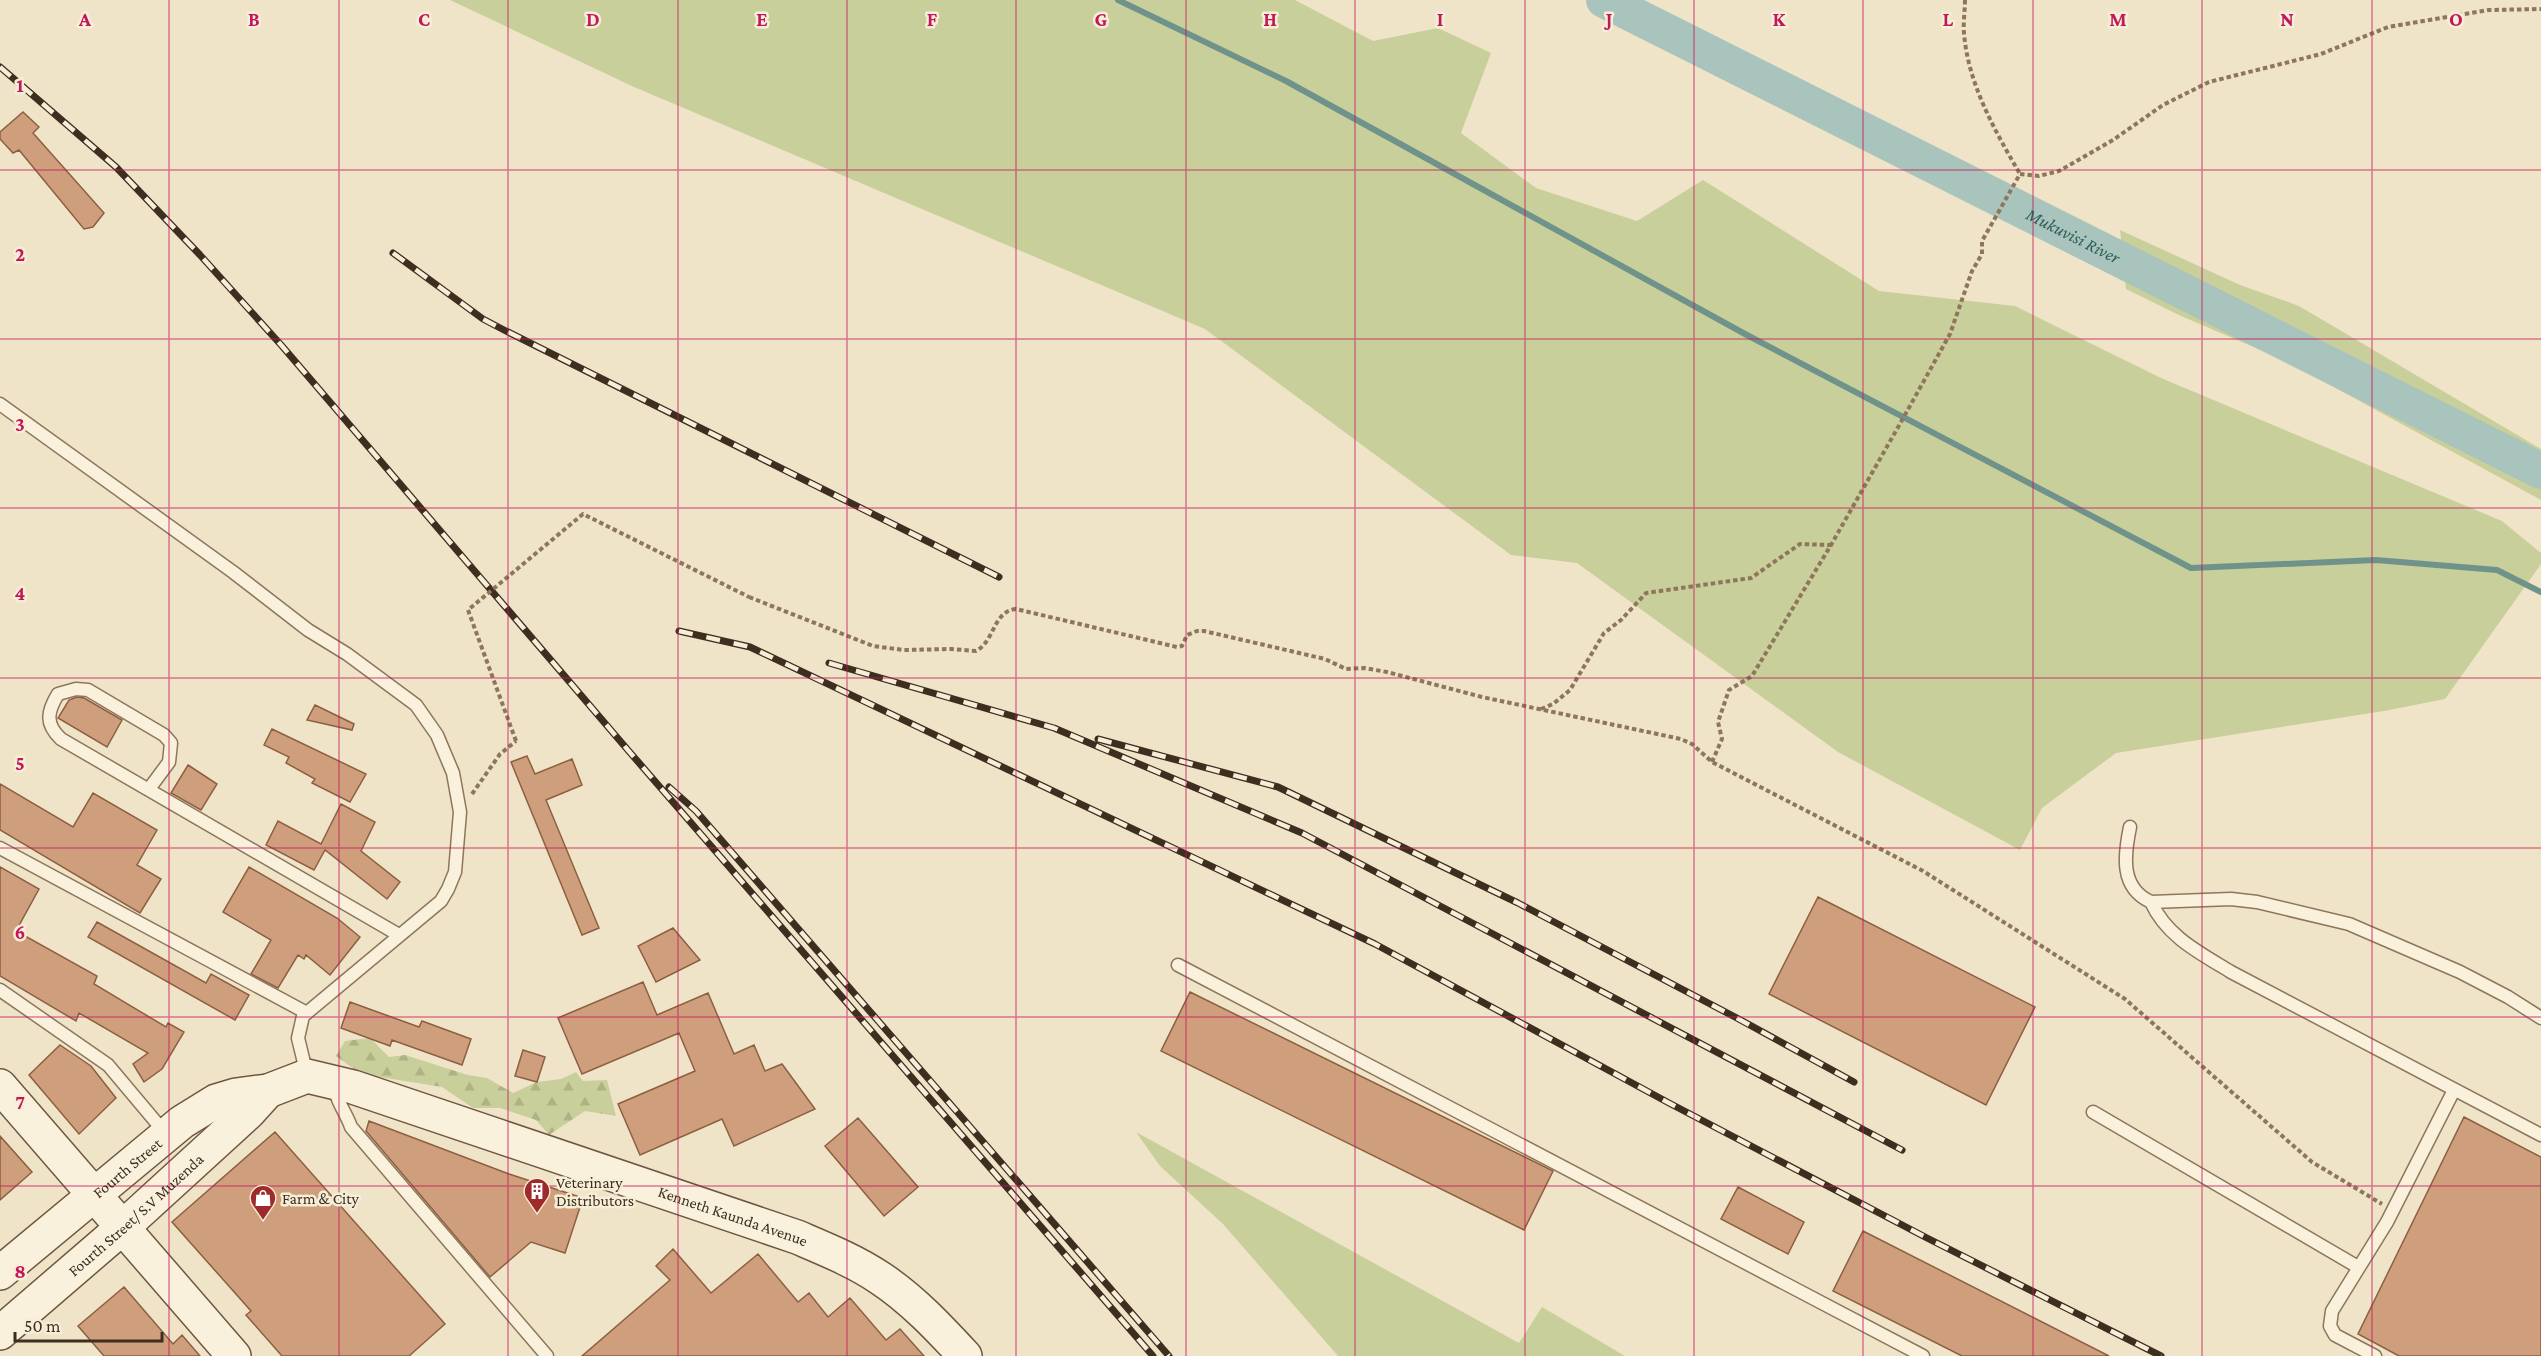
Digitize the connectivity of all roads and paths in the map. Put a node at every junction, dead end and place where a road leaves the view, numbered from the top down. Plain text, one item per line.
1 (1965, 0) edge
2 (2541, 9) edge
3 (2020, 174) junction
4 (0, 404) edge
5 (1831, 546) junction
6 (1541, 709) junction
7 (1712, 762) junction
8 (149, 789) junction
9 (460, 812) junction
10 (2130, 828) dead end
11 (0, 848) edge
12 (2151, 902) junction
13 (399, 935) junction
14 (1178, 965) dead end
15 (0, 990) edge
16 (307, 1013) junction
17 (2541, 1018) edge
18 (321, 1079) junction
19 (0, 1086) edge
20 (2454, 1090) junction
21 (268, 1091) junction
22 (2093, 1112) dead end
23 (166, 1135) junction
24 (2541, 1135) edge
25 (96, 1196) junction
26 (2392, 1210) junction
27 (122, 1228) junction
28 (2358, 1267) junction
29 (0, 1273) edge
30 (0, 1333) edge
31 (234, 1356) edge
32 (547, 1356) edge
33 (965, 1356) edge
34 (1923, 1356) edge
35 (2375, 1356) edge

1 - 3 path
2 - 3 path
3 - 5 path
4 - 9 lane
5 - 6 path
5 - 7 path
6 - 7 path
6 - 9 path, bridge
7 - 26 path
8 - 8 lane
8 - 13 lane
9 - 13 lane
10 - 12 lane
11 - 16 lane
12 - 17 lane
12 - 20 lane
13 - 16 lane
14 - 34 lane
15 - 23 lane
16 - 18 lane
18 - 21 main road
18 - 32 lane
18 - 33 main road, Kenneth Kaunda Avenue
19 - 25 main road
20 - 24 lane
20 - 26 lane
21 - 23 main road, Fourth Street
21 - 27 main road, Fourth Street/ S.V Muzenda
22 - 28 lane
23 - 25 main road, Fourth Street
25 - 27 main road
25 - 29 main road, Fourth Street
26 - 28 lane
27 - 30 main road, Fourth Street/ S.V Muzenda
27 - 31 main road
28 - 35 lane

